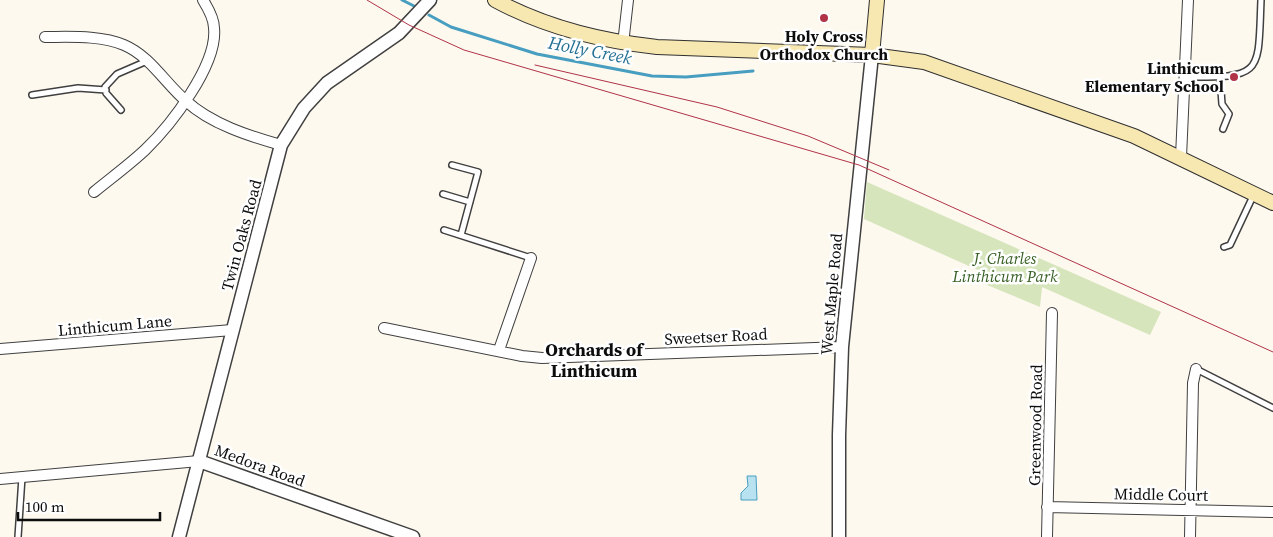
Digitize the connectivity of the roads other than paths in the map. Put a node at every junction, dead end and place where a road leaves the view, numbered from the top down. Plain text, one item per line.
1 (203, 0) edge
2 (430, 0) edge
3 (496, 0) edge
4 (628, 0) edge
5 (878, 0) edge
6 (1188, 0) edge
7 (1261, 0) edge
8 (45, 37) dead end
9 (623, 44) junction
10 (872, 55) junction
11 (147, 61) junction
12 (1186, 77) junction
13 (1220, 77) junction
14 (106, 90) junction
15 (32, 95) dead end
16 (186, 101) junction
17 (121, 110) dead end
18 (1223, 129) dead end
19 (282, 145) junction
20 (1181, 157) junction
21 (452, 164) dead end
22 (94, 192) dead end
23 (443, 194) dead end
24 (1254, 194) junction
25 (470, 202) junction
26 (1273, 203) edge
27 (444, 230) dead end
28 (461, 235) junction
29 (1224, 248) dead end
30 (531, 258) joint
31 (1052, 313) dead end
32 (384, 328) dead end
33 (232, 330) junction
34 (842, 347) junction
35 (0, 349) edge
36 (499, 350) junction
37 (1196, 369) joint
38 (1273, 408) edge
39 (199, 461) junction
40 (22, 477) junction
41 (0, 479) edge
42 (1048, 507) junction
43 (1190, 510) junction
44 (1273, 512) edge
45 (18, 537) edge
46 (179, 537) edge
47 (413, 537) edge
48 (839, 537) edge
49 (1047, 537) edge
50 (1190, 537) edge

1 - 16 street
2 - 19 street, Twin Oaks Road
3 - 9 main road
4 - 9 street
5 - 10 main road
6 - 12 street
7 - 13 lane
8 - 11 street
9 - 10 main road
10 - 20 main road
10 - 34 street, West Maple Road
11 - 14 lane
11 - 16 street
12 - 13 lane
12 - 20 street
13 - 18 lane
14 - 15 lane
14 - 17 lane
16 - 19 street
16 - 22 street
19 - 33 street, Twin Oaks Road
20 - 24 main road
21 - 25 lane
23 - 25 lane
24 - 26 main road
24 - 29 lane
25 - 28 lane
27 - 28 lane
28 - 30 lane
30 - 36 street
31 - 42 street, Greenwood Road
32 - 36 street, Sweetser Road
33 - 35 street, Linthicum Lane
33 - 39 street, Twin Oaks Road
34 - 36 street, Sweetser Road
34 - 48 street, West Maple Road
37 - 38 lane
37 - 43 street
39 - 40 street, Medora Road
39 - 46 street, Twin Oaks Road
39 - 47 street, Medora Road
40 - 41 street, Medora Road
40 - 45 lane
42 - 43 street, Middle Court
42 - 49 street, Greenwood Road
43 - 44 street, Middle Court
43 - 50 street

